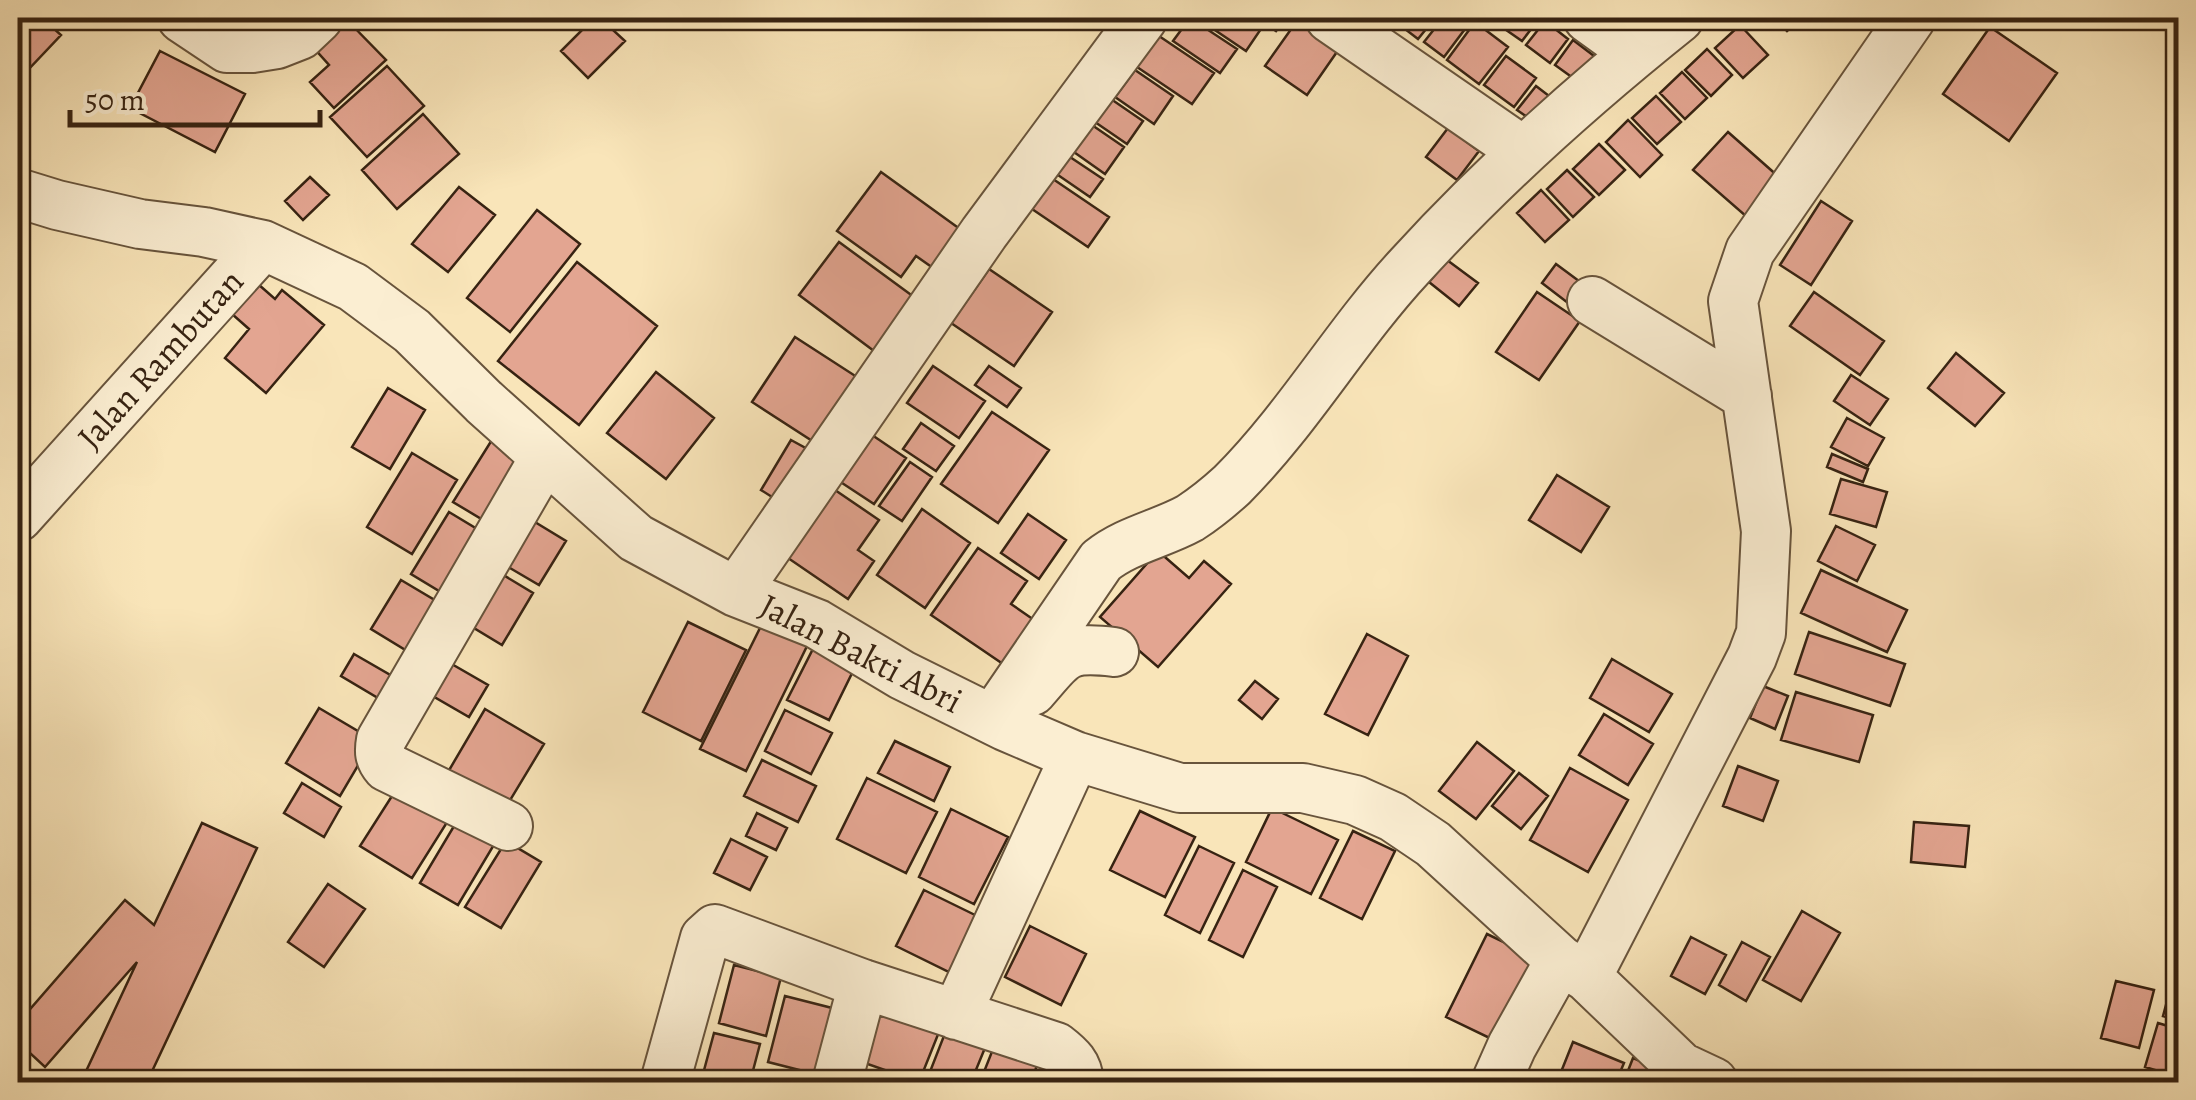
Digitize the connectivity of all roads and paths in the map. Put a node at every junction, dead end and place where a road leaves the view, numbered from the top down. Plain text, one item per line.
1 (182, 18) edge
2 (318, 18) edge
3 (1143, 18) edge
4 (1330, 18) edge
5 (1588, 18) edge
6 (1679, 18) edge
7 (1912, 18) edge
8 (1636, 52) junction
9 (1523, 151) junction
10 (18, 194) edge
11 (263, 245) junction
12 (1592, 301) dead end
13 (1747, 396) junction
14 (545, 457) junction
15 (18, 517) edge
16 (736, 592) junction
17 (1114, 652) dead end
18 (999, 722) junction
19 (1075, 756) junction
20 (508, 826) dead end
21 (1574, 969) junction
22 (863, 984) junction
23 (956, 1014) junction
24 (1690, 1077) edge
25 (665, 1082) edge
26 (837, 1082) edge
27 (1079, 1082) edge
28 (1496, 1082) edge

1 - 2 street
3 - 16 street
4 - 9 street
5 - 8 street
6 - 8 street
7 - 13 street
8 - 9 street
9 - 18 street
10 - 11 street, Jalan Bakti Abri
11 - 14 street, Jalan Bakti Abri
11 - 15 street, Jalan Rambutan
12 - 13 street
13 - 21 street
14 - 16 street, Jalan Bakti Abri
14 - 20 street
16 - 18 street, Jalan Bakti Abri
17 - 18 street
18 - 19 street, Jalan Bakti Abri
19 - 21 street, Jalan Bakti Abri
19 - 23 street
21 - 24 street, Jalan Bakti Abri
21 - 28 street
22 - 23 street
22 - 25 street
22 - 26 street
23 - 27 street

